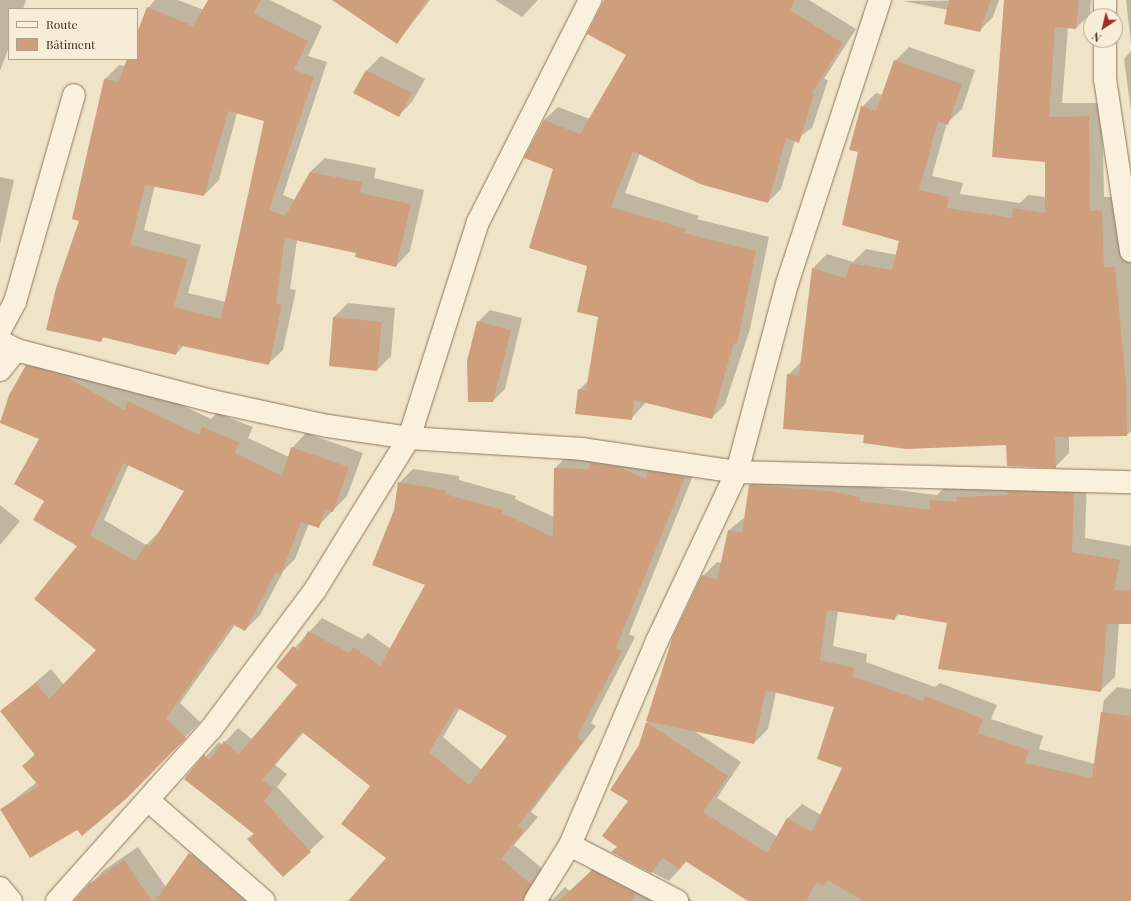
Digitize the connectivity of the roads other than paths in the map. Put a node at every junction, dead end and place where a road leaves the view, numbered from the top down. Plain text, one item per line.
1 (590, 0) edge
2 (880, 0) edge
3 (1105, 48) edge
4 (74, 95) dead end
5 (1131, 251) edge
6 (0, 330) edge
7 (8, 346) edge
8 (0, 370) edge
9 (409, 438) junction
10 (737, 472) junction
11 (1131, 482) edge
12 (149, 801) junction
13 (570, 845) junction
14 (0, 888) edge
15 (11, 901) edge
16 (57, 901) edge
17 (264, 901) edge
18 (535, 901) edge
19 (677, 901) edge

1 - 9 street
2 - 10 street
3 - 5 street
4 - 6 street
7 - 8 street
7 - 9 street
9 - 10 street
9 - 12 street
10 - 11 street
10 - 13 street
12 - 16 street
12 - 17 street
13 - 18 street
13 - 19 street
14 - 15 street

